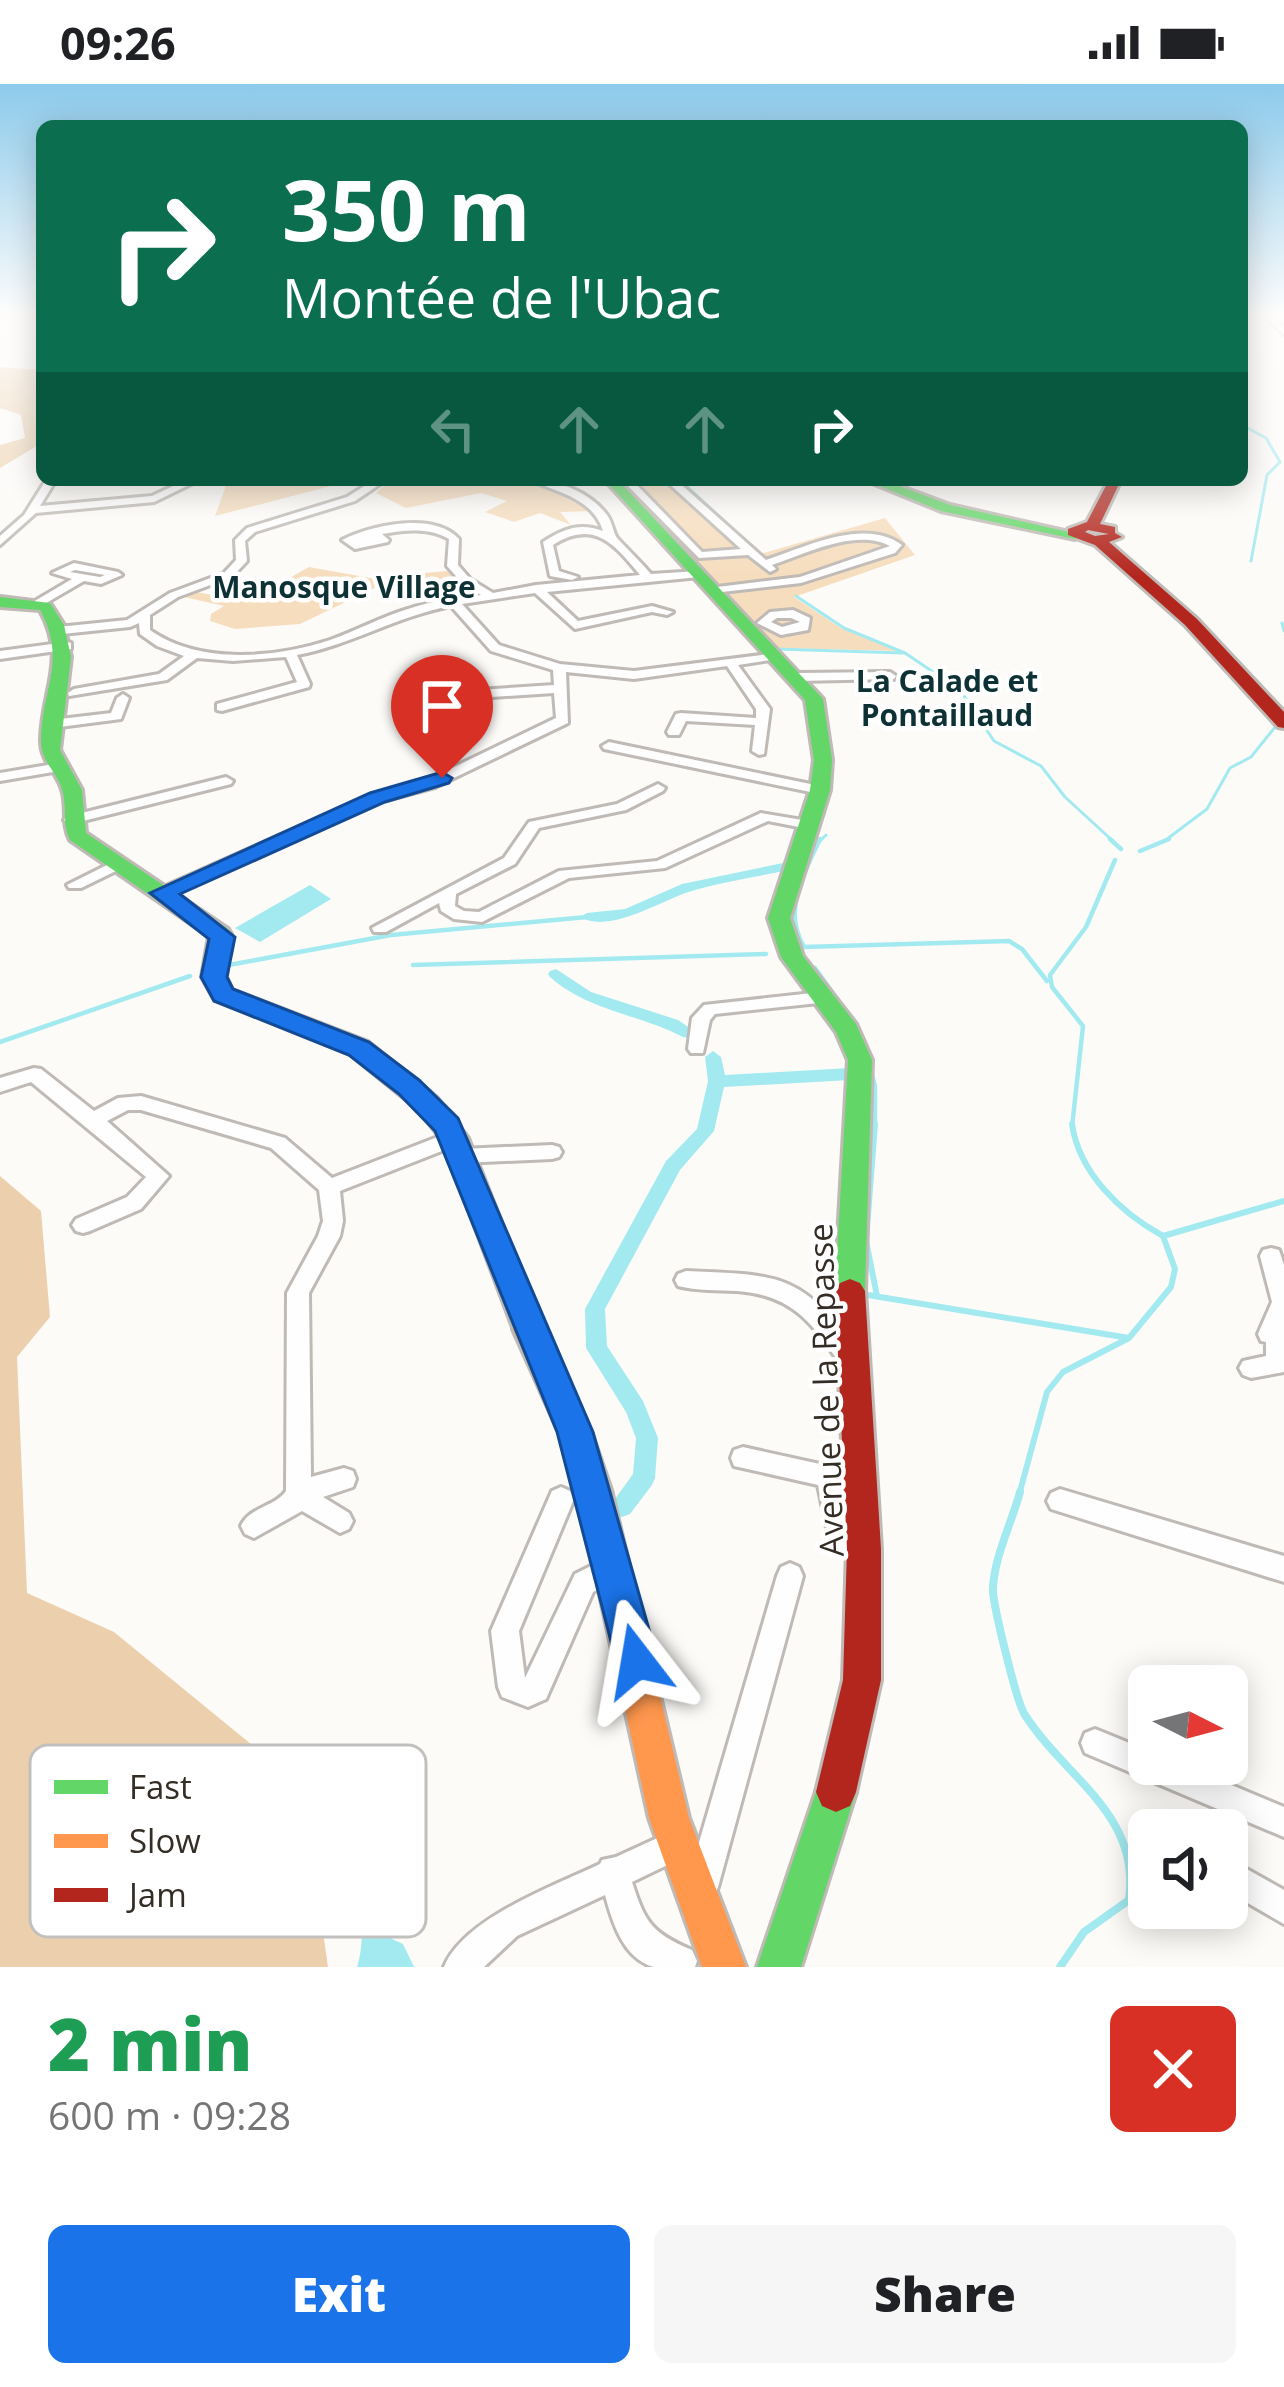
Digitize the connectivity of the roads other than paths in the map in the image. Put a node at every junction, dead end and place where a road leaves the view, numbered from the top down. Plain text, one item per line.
1 (48, 486) edge
2 (180, 486) edge
3 (372, 486) edge
4 (549, 486) edge
5 (627, 486) edge
6 (628, 486) edge
7 (676, 486) edge
8 (885, 486) edge
9 (1111, 486) edge
10 (34, 510) junction
11 (16, 530) junction
12 (0, 532) edge
13 (377, 532) dead end
14 (1098, 533) junction
15 (608, 535) junction
16 (0, 542) edge
17 (746, 553) junction
18 (764, 564) junction
19 (648, 577) junction
20 (82, 578) dead end
21 (601, 578) junction
22 (782, 581) junction
23 (706, 582) junction
24 (765, 582) junction
25 (536, 588) junction
26 (491, 596) junction
27 (0, 602) edge
28 (453, 602) junction
29 (38, 604) junction
30 (667, 612) dead end
31 (780, 613) dead end
32 (145, 616) junction
33 (111, 627) junction
34 (144, 632) junction
35 (64, 638) junction
36 (290, 653) junction
37 (194, 654) junction
38 (0, 655) edge
39 (773, 656) junction
40 (730, 662) junction
41 (559, 668) junction
42 (890, 676) dead end
43 (420, 677) dead end
44 (797, 677) junction
45 (559, 689) junction
46 (74, 693) dead end
47 (123, 698) dead end
48 (222, 707) dead end
49 (763, 722) junction
50 (1284, 723) edge
51 (52, 724) junction
52 (674, 732) dead end
53 (609, 746) dead end
54 (759, 751) dead end
55 (54, 768) junction
56 (0, 777) edge
57 (226, 781) dead end
58 (658, 788) dead end
59 (820, 790) junction
60 (70, 820) junction
61 (809, 825) junction
62 (117, 865) junction
63 (75, 885) dead end
64 (448, 892) junction
65 (163, 893) junction
66 (380, 928) dead end
67 (822, 998) junction
68 (698, 1049) dead end
69 (0, 1085) edge
70 (93, 1120) junction
71 (459, 1147) junction
72 (552, 1152) dead end
73 (328, 1187) junction
74 (83, 1225) dead end
75 (1271, 1256) dead end
76 (686, 1280) dead end
77 (1279, 1305) edge
78 (853, 1364) junction
79 (1251, 1368) dead end
80 (743, 1458) dead end
81 (344, 1479) dead end
82 (299, 1495) junction
83 (561, 1498) dead end
84 (1060, 1501) dead end
85 (340, 1521) dead end
86 (254, 1526) dead end
87 (864, 1549) junction
88 (613, 1568) junction
89 (1284, 1569) edge
90 (790, 1576) dead end
91 (1095, 1743) dead end
92 (1284, 1822) edge
93 (677, 1844) junction
94 (614, 1871) junction
95 (1248, 1886) edge
96 (698, 1903) junction
97 (1284, 1907) edge
98 (681, 1961) dead end
99 (460, 1967) edge
100 (724, 1967) edge
101 (779, 1967) edge

1 - 10 street
2 - 10 street
3 - 32 street
4 - 15 street
5 - 23 street, Avenue de la Repasse
6 - 17 street
7 - 17 street
8 - 14 street
9 - 14 street
10 - 11 street
11 - 12 street
11 - 16 street
13 - 26 street
14 - 50 street
15 - 19 street
15 - 21 street
17 - 18 street
18 - 22 street
18 - 22 street
19 - 21 street
19 - 23 street
20 - 29 street
21 - 25 street
22 - 24 street
23 - 24 street
23 - 39 street, Avenue de la Repasse
24 - 31 street
25 - 26 street
25 - 30 street
26 - 28 street
27 - 29 street
28 - 36 street
28 - 41 street
29 - 35 street
32 - 33 street
32 - 34 street
33 - 34 street
33 - 35 street
34 - 37 street
35 - 38 street
35 - 51 street
36 - 37 street
36 - 48 street
37 - 46 street
39 - 40 street
39 - 44 street, Avenue de la Repasse
40 - 41 street
40 - 49 street
41 - 45 street
42 - 44 street
43 - 45 street
44 - 59 street, Avenue de la Repasse
45 - 65 street
47 - 51 street
49 - 52 street
49 - 54 street
51 - 55 street
53 - 59 street
55 - 56 street
55 - 60 street
57 - 60 street
58 - 64 street
59 - 61 street, Avenue de la Repasse
60 - 62 street
61 - 64 street
61 - 67 street, Avenue de la Repasse
62 - 63 street
62 - 65 street
64 - 66 street
65 - 71 street
67 - 68 street
67 - 78 street, Avenue de la Repasse
69 - 70 street
70 - 73 street
70 - 74 street
71 - 72 street
71 - 73 street
71 - 88 street
73 - 82 street
75 - 77 street
76 - 78 street
77 - 79 street
78 - 87 street, Avenue de la Repasse
80 - 87 street
81 - 82 street
82 - 85 street
82 - 86 street
83 - 88 street
84 - 89 street
87 - 101 street, Avenue de la Repasse
88 - 93 street
90 - 96 street
91 - 92 street
93 - 94 street
93 - 96 street
94 - 98 street
94 - 99 street
95 - 97 street
96 - 100 street

